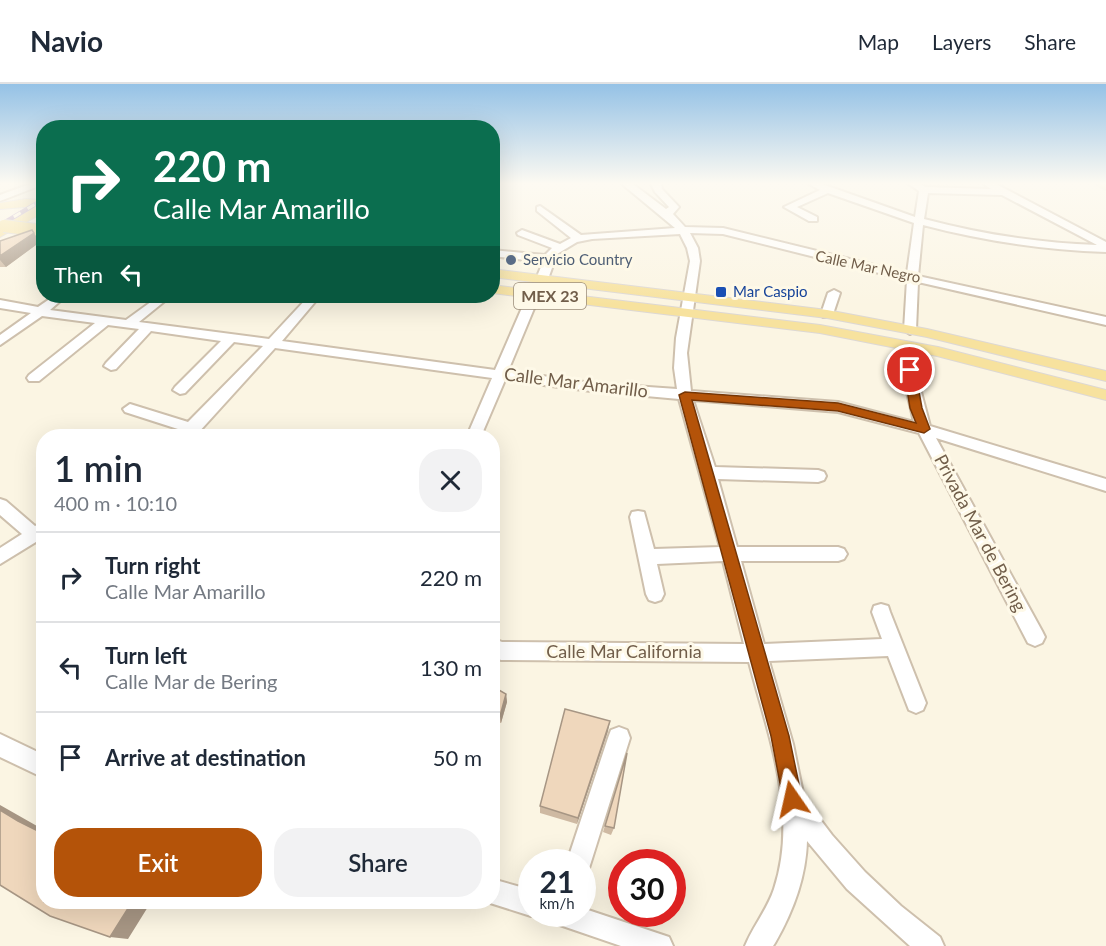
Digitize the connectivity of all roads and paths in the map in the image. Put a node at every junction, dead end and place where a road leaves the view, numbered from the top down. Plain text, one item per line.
1 (14, 224) edge
2 (560, 224) edge
3 (676, 224) edge
4 (918, 224) edge
5 (948, 224) edge
6 (1065, 224) edge
7 (0, 226) edge
8 (36, 228) edge
9 (683, 231) junction
10 (36, 232) edge
11 (0, 233) edge
12 (522, 233) dead end
13 (36, 238) edge
14 (578, 238) junction
15 (18, 240) junction
16 (0, 244) edge
17 (1105, 245) edge
18 (559, 247) junction
19 (500, 254) edge
20 (549, 259) junction
21 (500, 274) edge
22 (912, 276) junction
23 (542, 279) junction
24 (500, 290) edge
25 (834, 293) dead end
26 (534, 294) junction
27 (51, 303) edge
28 (157, 303) edge
29 (309, 303) edge
30 (0, 304) edge
31 (689, 304) junction
32 (39, 312) junction
33 (827, 314) junction
34 (105, 321) junction
35 (1106, 321) edge
36 (129, 324) junction
37 (148, 327) junction
38 (910, 330) junction
39 (231, 338) junction
40 (0, 341) edge
41 (272, 344) junction
42 (910, 346) junction
43 (111, 366) dead end
44 (499, 374) junction
45 (1106, 377) edge
46 (34, 378) dead end
47 (180, 390) dead end
48 (685, 395) junction
49 (1106, 395) edge
50 (130, 409) dead end
51 (180, 429) edge
52 (197, 429) edge
53 (477, 429) edge
54 (924, 429) junction
55 (708, 473) junction
56 (818, 476) dead end
57 (1106, 485) edge
58 (0, 505) edge
59 (638, 517) dead end
60 (36, 529) edge
61 (36, 533) edge
62 (838, 554) dead end
63 (729, 555) junction
64 (647, 556) junction
65 (0, 557) edge
66 (655, 594) dead end
67 (882, 612) dead end
68 (1035, 637) dead end
69 (895, 647) junction
70 (500, 651) edge
71 (756, 653) junction
72 (916, 703) dead end
73 (619, 738) dead end
74 (0, 745) edge
75 (36, 763) edge
76 (792, 799) junction
77 (583, 849) edge
78 (500, 893) edge
79 (518, 899) edge
80 (596, 925) edge
81 (660, 946) edge
82 (758, 946) edge
83 (931, 946) edge

1 - 11 main road
2 - 14 street
3 - 9 street
4 - 22 street
5 - 17 street
6 - 17 street
7 - 8 main road, bridge
9 - 14 street, Calle Mar Negro
9 - 22 street, Calle Mar Negro
9 - 31 street
10 - 15 main road
12 - 18 street
13 - 15 main road
14 - 18 street, Calle Mar Negro
15 - 16 main road
18 - 20 street, Calle Mar Negro
19 - 20 street
20 - 23 street, Calle Mar Negro
21 - 23 main road, MEX 23
22 - 35 street, Calle Mar Negro
22 - 38 street
23 - 31 main road, MEX 23
24 - 26 main road, MEX 23
25 - 33 street
26 - 31 main road, MEX 23
26 - 44 street
27 - 32 street
28 - 36 street
29 - 41 street
30 - 32 street, Calle Mar Amarillo
31 - 33 main road, MEX 23
31 - 42 main road, MEX 23
31 - 48 street
32 - 34 street, Calle Mar Amarillo
32 - 40 street
33 - 38 main road, MEX 23
34 - 36 street, Calle Mar Amarillo
34 - 46 street
36 - 37 street, Calle Mar Amarillo
37 - 39 street, Calle Mar Amarillo
37 - 43 street
38 - 45 main road, MEX 23
39 - 41 street, Calle Mar Amarillo
39 - 47 street
41 - 44 street, Calle Mar Amarillo
41 - 52 street
42 - 49 main road, MEX 23
42 - 54 street, Privada Mar de Bering
44 - 48 street, Calle Mar Amarillo
44 - 53 street
48 - 54 street, Calle Mar Amarillo
48 - 55 street
50 - 51 street
54 - 57 street, Calle Mar Amarillo
54 - 68 street, Privada Mar de Bering
55 - 56 street
55 - 63 street
58 - 60 street
59 - 64 street
61 - 65 street
62 - 63 street
63 - 64 street
63 - 71 street
64 - 66 street
67 - 69 street
69 - 71 street, Calle Mar California
69 - 72 street
70 - 71 street, Calle Mar California
71 - 76 street
73 - 77 street
74 - 75 street
76 - 82 street
76 - 83 street
78 - 79 street
80 - 81 street

